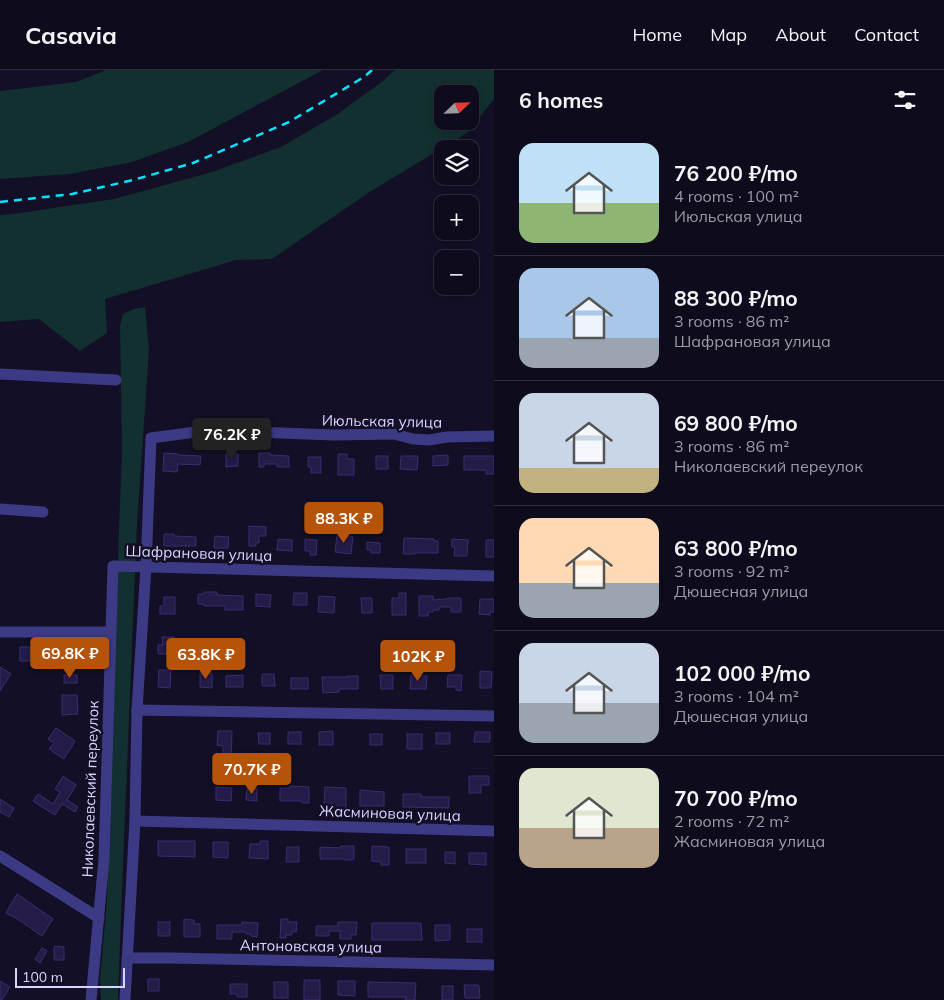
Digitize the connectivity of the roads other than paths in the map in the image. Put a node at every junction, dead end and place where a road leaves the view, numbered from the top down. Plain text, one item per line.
1 (0, 374) edge
2 (116, 380) dead end
3 (494, 436) edge
4 (0, 509) edge
5 (43, 512) dead end
6 (113, 566) joint
7 (146, 567) junction
8 (494, 576) edge
9 (0, 632) edge
10 (111, 632) junction
11 (137, 710) junction
12 (494, 716) edge
13 (135, 821) junction
14 (494, 831) edge
15 (0, 856) edge
16 (99, 918) junction
17 (127, 958) junction
18 (494, 965) edge
19 (92, 1000) edge
20 (125, 1000) edge

1 - 2 street
3 - 7 street, Июльская улица
4 - 5 street
6 - 7 street, Шафрановая улица
6 - 10 street, Николаевский переулок
7 - 8 street, Шафрановая улица
7 - 11 street
9 - 10 street
10 - 16 street, Николаевский переулок
11 - 12 street
11 - 13 street
13 - 14 street, Жасминовая улица
13 - 17 street
15 - 16 street
16 - 19 street, Николаевский переулок
17 - 18 street, Антоновская улица
17 - 20 street

